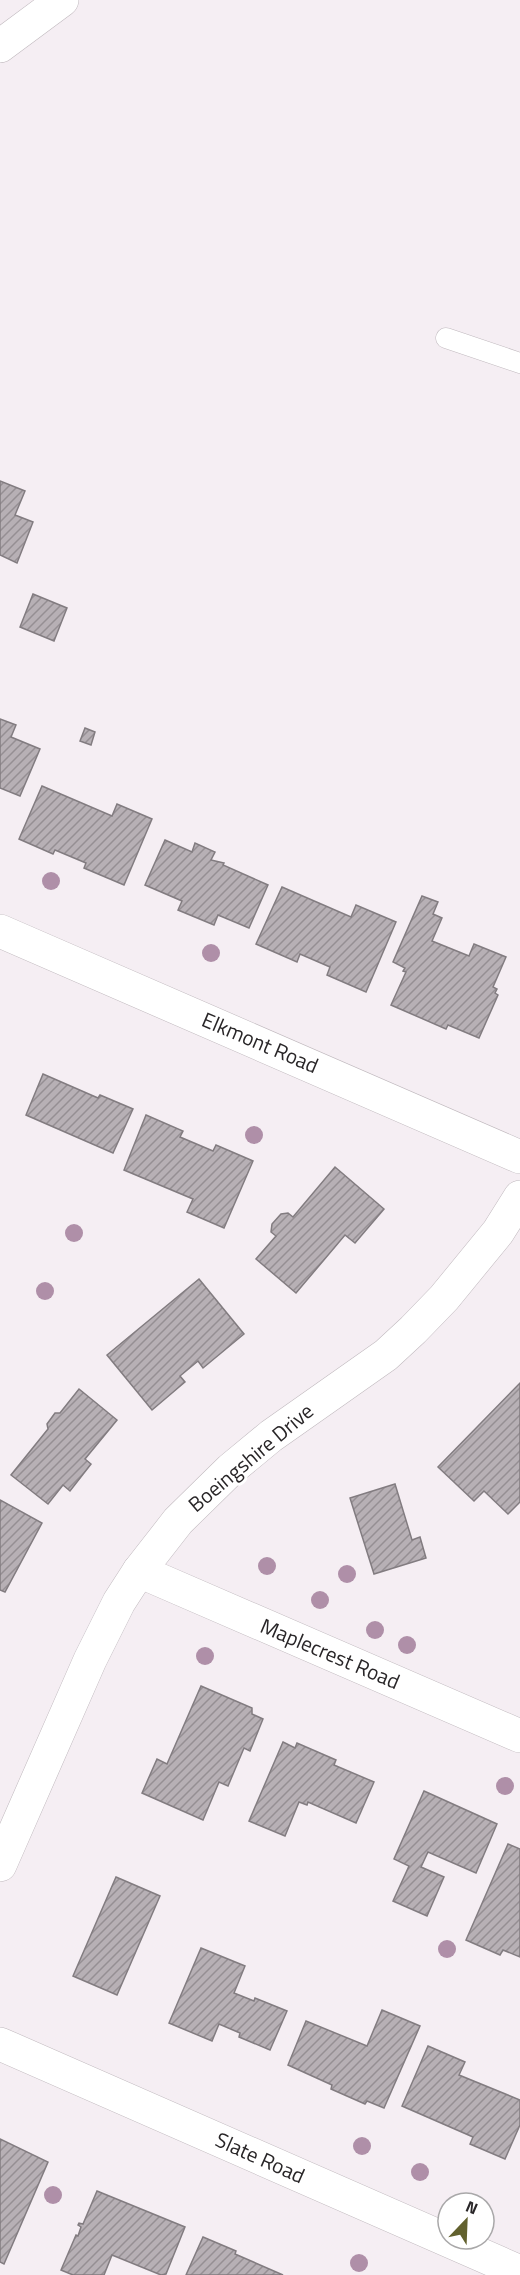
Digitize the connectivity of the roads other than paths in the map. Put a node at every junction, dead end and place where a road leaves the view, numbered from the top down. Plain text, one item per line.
1 (62, 0) edge
2 (0, 46) edge
3 (447, 338) dead end
4 (520, 363) edge
5 (0, 931) edge
6 (520, 1157) edge
7 (520, 1197) edge
8 (139, 1571) junction
9 (520, 1736) edge
10 (0, 1865) edge
11 (0, 2044) edge
12 (520, 2272) edge

1 - 2 street
3 - 4 lane
5 - 6 street, Elkmont Road
7 - 8 street, Boeingshire Drive
8 - 9 street, Maplecrest Road
8 - 10 street, Boeingshire Drive
11 - 12 street, Slate Road

